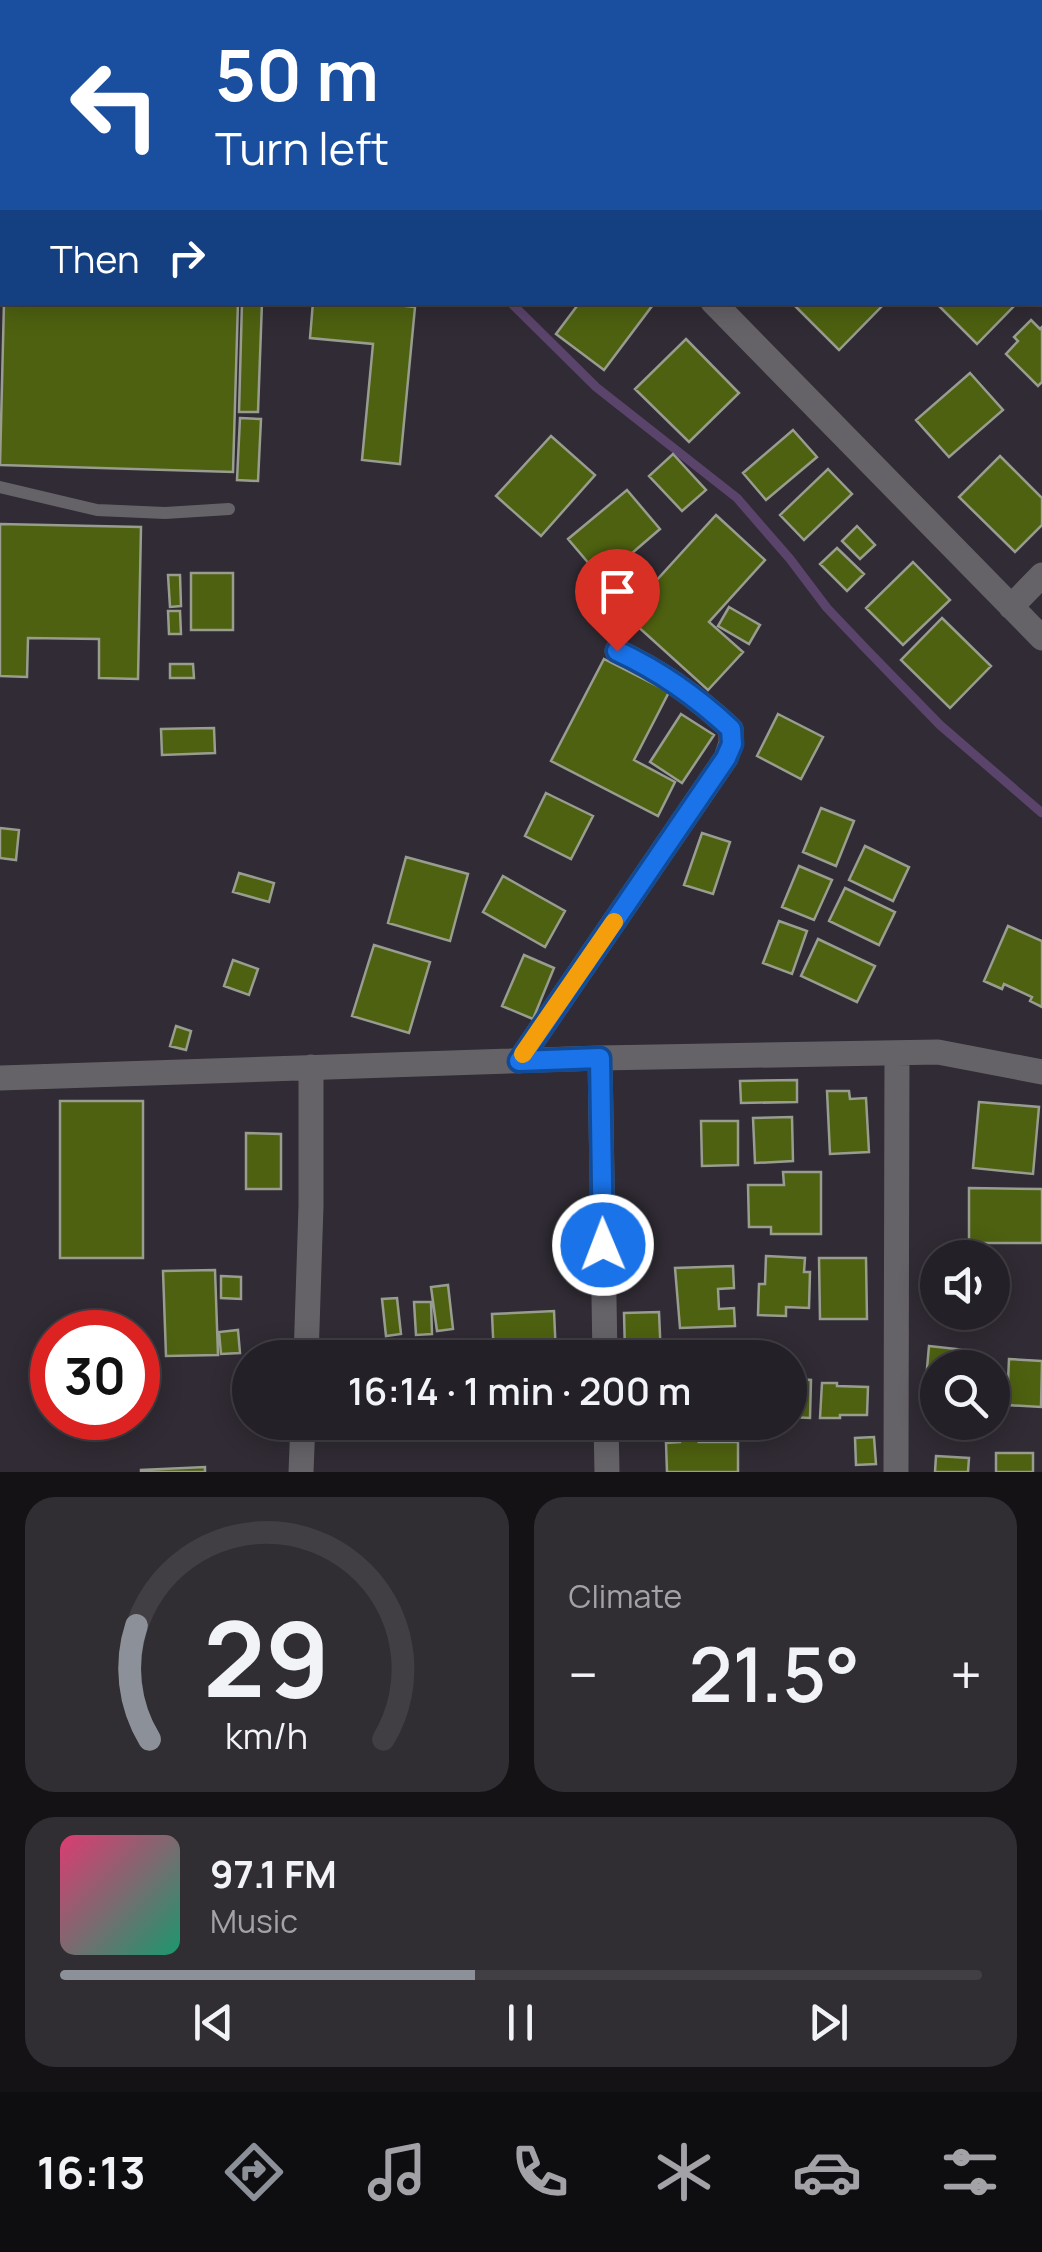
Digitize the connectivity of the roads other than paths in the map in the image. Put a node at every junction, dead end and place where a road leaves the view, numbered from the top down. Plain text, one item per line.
1 (715, 305) edge
2 (0, 488) edge
3 (228, 509) dead end
4 (1042, 575) edge
5 (1011, 607) junction
6 (1042, 638) edge
7 (617, 651) dead end
8 (897, 1053) junction
9 (600, 1058) junction
10 (519, 1061) junction
11 (311, 1067) junction
12 (1042, 1072) edge
13 (0, 1078) edge
14 (307, 1340) edge
15 (605, 1340) edge
16 (303, 1440) edge
17 (606, 1440) edge
18 (302, 1472) edge
19 (607, 1472) edge
20 (896, 1472) edge

1 - 5 street
2 - 3 lane
4 - 5 street
5 - 6 street
7 - 10 street
8 - 9 street
8 - 12 street
8 - 20 street
9 - 10 street
9 - 15 street
10 - 11 street
11 - 13 street
11 - 14 street
16 - 18 street
17 - 19 street

